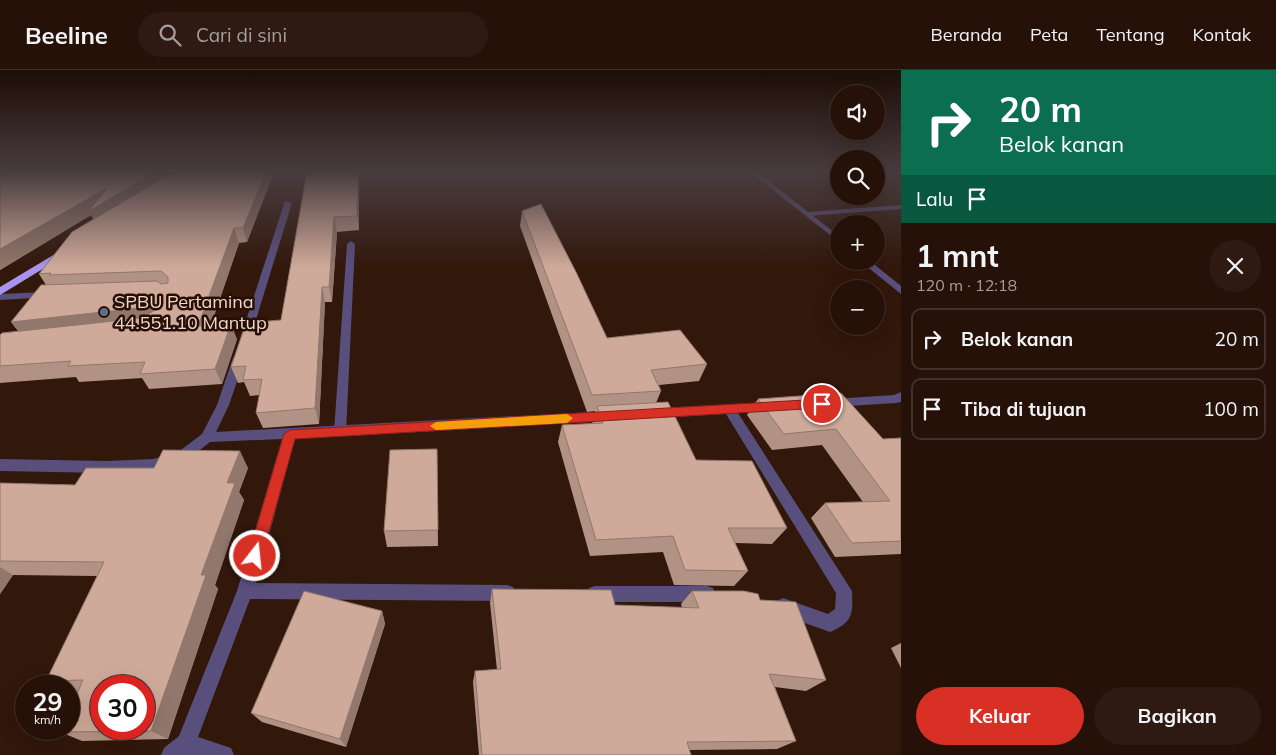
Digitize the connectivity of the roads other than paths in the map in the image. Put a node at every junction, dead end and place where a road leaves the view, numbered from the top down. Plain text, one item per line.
1 (287, 204) edge
2 (794, 204) edge
3 (901, 207) edge
4 (807, 214) junction
5 (830, 233) edge
6 (351, 244) dead end
7 (75, 245) edge
8 (875, 270) edge
9 (901, 291) edge
10 (0, 292) edge
11 (56, 295) edge
12 (0, 297) edge
13 (901, 396) edge
14 (818, 404) edge
15 (778, 406) edge
16 (729, 409) junction
17 (639, 414) edge
18 (619, 415) edge
19 (340, 432) junction
20 (290, 434) junction
21 (207, 437) junction
22 (0, 465) edge
23 (245, 591) junction
24 (522, 593) edge
25 (581, 594) edge
26 (720, 594) edge
27 (772, 603) edge
28 (179, 749) edge
29 (224, 755) edge

1 - 21 street
2 - 4 street
3 - 4 street
4 - 5 street
6 - 19 street
7 - 10 highway
8 - 9 street
11 - 12 street
13 - 14 street
15 - 16 street
16 - 17 street
16 - 27 street
18 - 19 street
19 - 20 street
20 - 21 street
20 - 23 street
21 - 22 street
23 - 24 street
23 - 28 street
25 - 26 street
28 - 29 street

